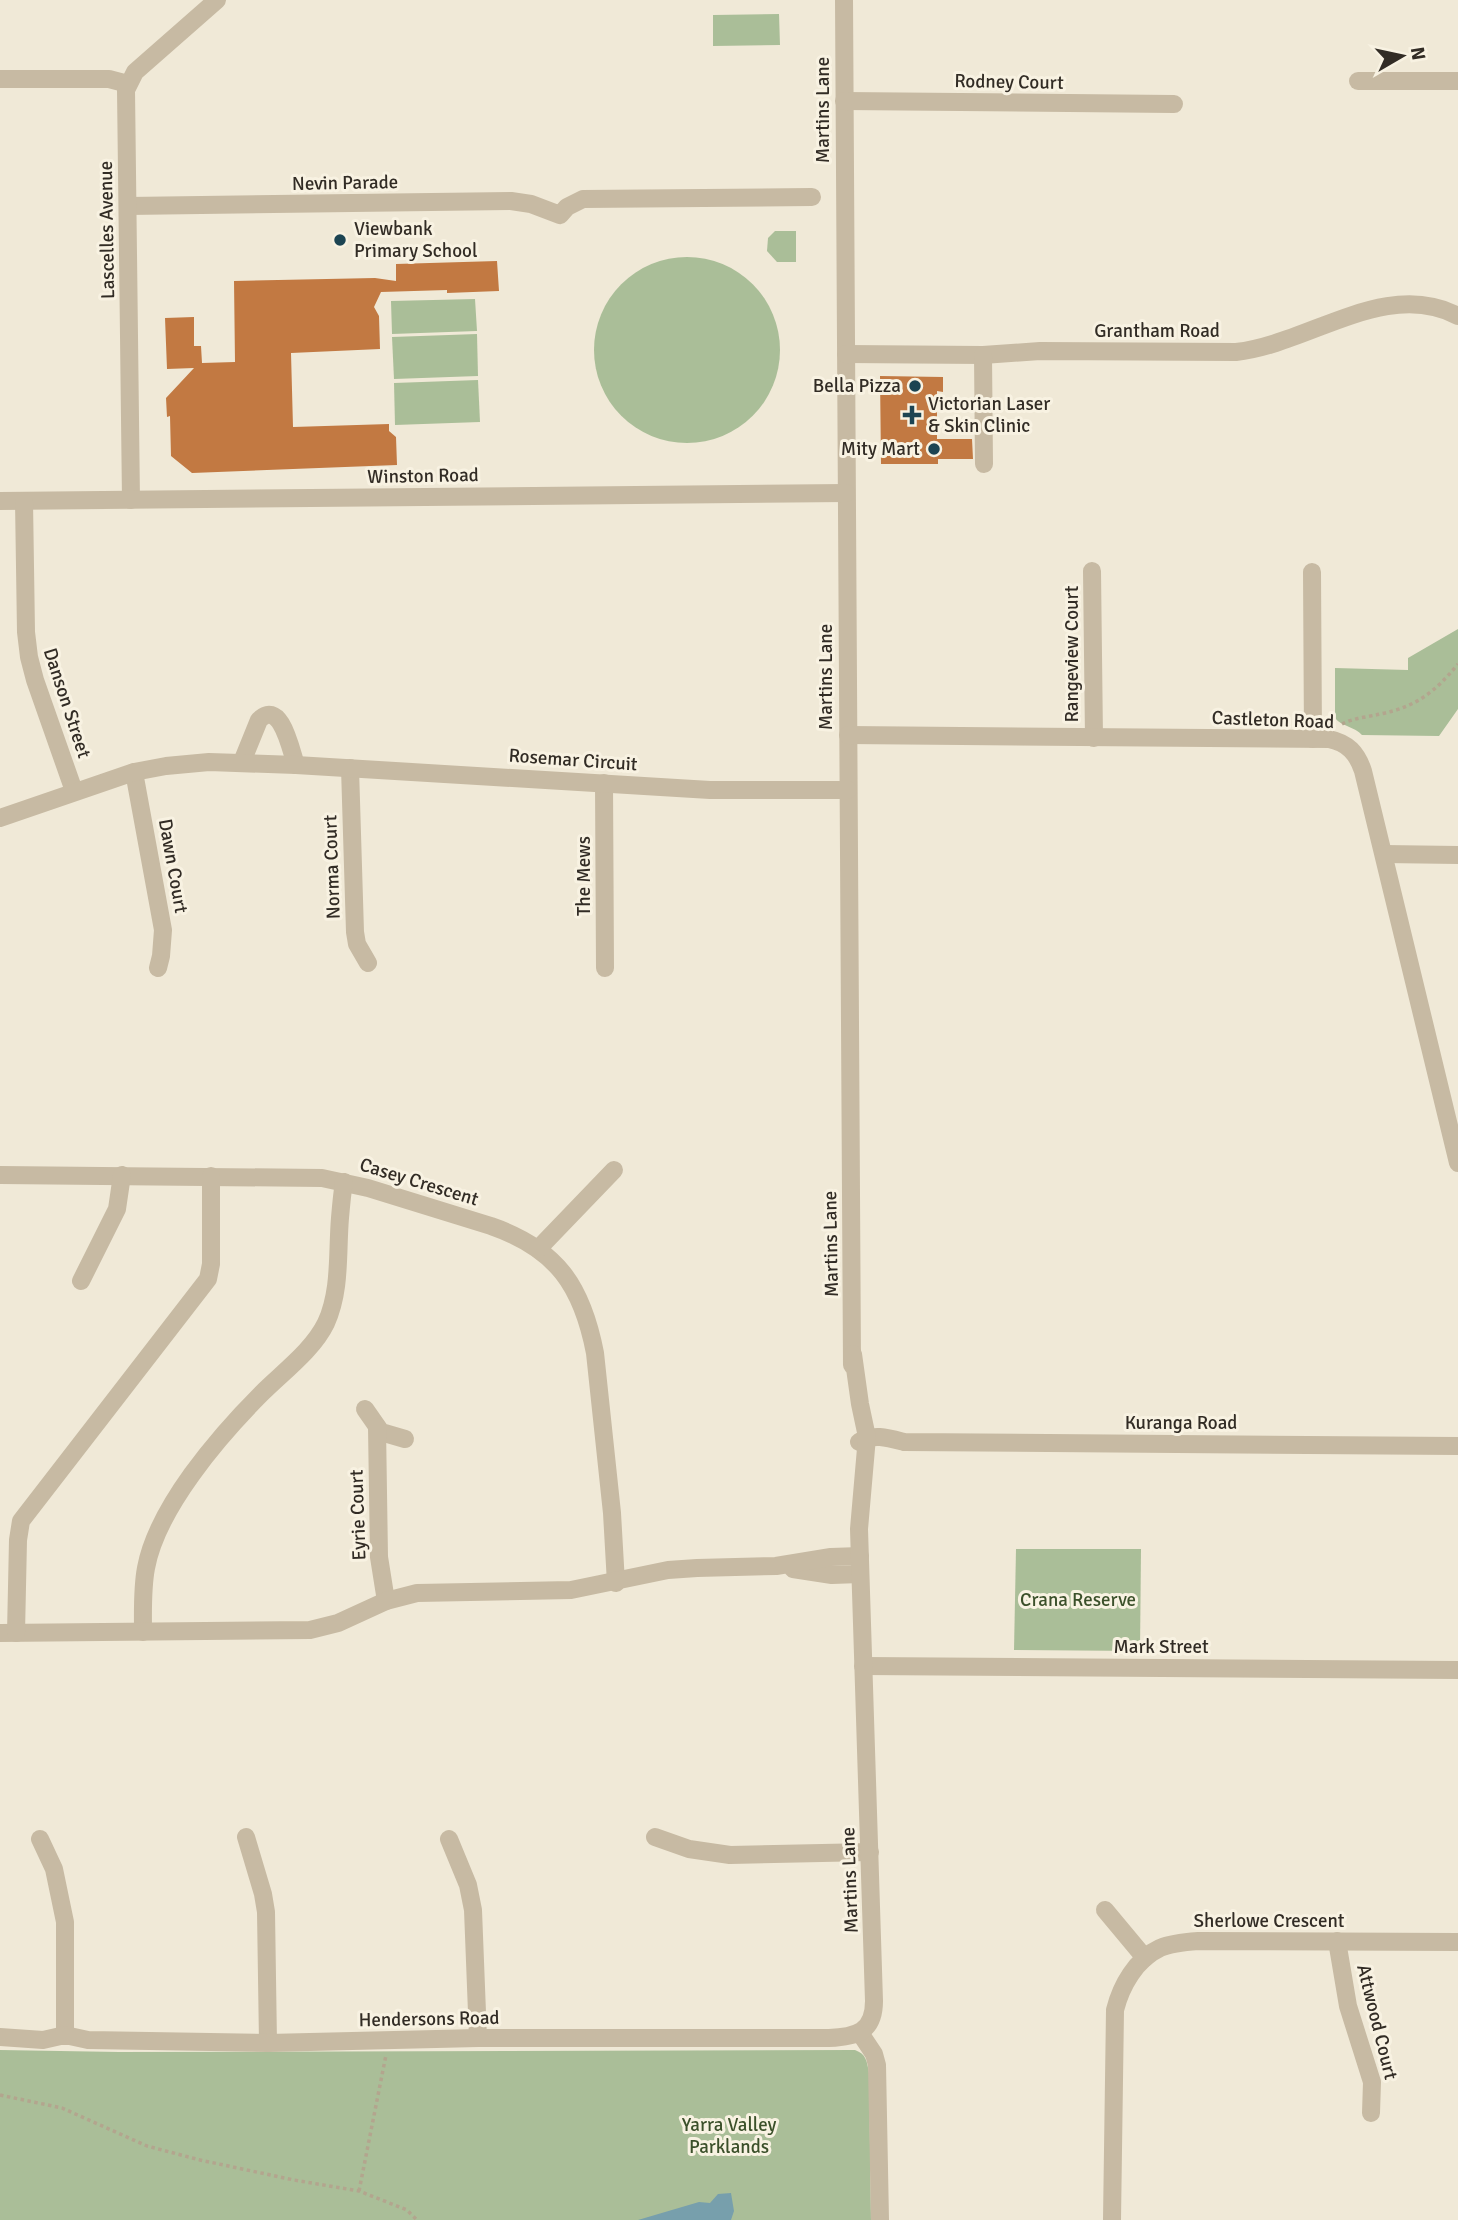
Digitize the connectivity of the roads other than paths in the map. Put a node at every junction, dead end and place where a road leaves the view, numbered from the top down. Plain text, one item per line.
1 (217, 0) edge
2 (844, 0) edge
3 (0, 79) edge
4 (1358, 81) dead end
5 (1458, 81) edge
6 (128, 84) junction
7 (844, 101) junction
8 (1174, 104) dead end
9 (812, 197) dead end
10 (128, 206) junction
11 (1458, 316) edge
12 (846, 354) junction
13 (983, 355) junction
14 (984, 464) dead end
15 (846, 493) junction
16 (131, 500) junction
17 (0, 501) edge
18 (24, 501) junction
19 (1092, 571) dead end
20 (1312, 572) dead end
21 (848, 735) junction
22 (1094, 737) junction
23 (1312, 739) junction
24 (242, 762) junction
25 (296, 765) junction
26 (350, 768) junction
27 (134, 772) junction
28 (604, 783) junction
29 (848, 790) junction
30 (74, 791) junction
31 (0, 818) edge
32 (1384, 854) junction
33 (1458, 855) edge
34 (368, 962) dead end
35 (158, 968) dead end
36 (605, 968) dead end
37 (1458, 1163) edge
38 (614, 1170) dead end
39 (0, 1175) edge
40 (122, 1175) junction
41 (211, 1175) junction
42 (344, 1182) junction
43 (538, 1249) junction
44 (81, 1281) dead end
45 (365, 1409) dead end
46 (377, 1427) junction
47 (405, 1438) dead end
48 (864, 1442) junction
49 (1458, 1446) edge
50 (860, 1565) junction
51 (622, 1581) junction
52 (386, 1601) junction
53 (143, 1632) junction
54 (8, 1633) edge
55 (863, 1666) junction
56 (1458, 1670) edge
57 (246, 1837) dead end
58 (655, 1837) dead end
59 (40, 1839) dead end
60 (449, 1839) dead end
61 (870, 1852) junction
62 (1105, 1910) dead end
63 (1337, 1941) junction
64 (1458, 1942) edge
65 (1145, 1958) junction
66 (860, 2033) junction
67 (65, 2035) junction
68 (0, 2038) edge
69 (478, 2038) junction
70 (268, 2043) junction
71 (1371, 2113) dead end
72 (880, 2220) edge
73 (1112, 2220) edge

1 - 6 street
2 - 7 street, Martins Lane
3 - 6 street
4 - 5 street
6 - 10 street, Lascelles Avenue
7 - 8 street, Rodney Court
7 - 12 street, Martins Lane
9 - 10 street, Nevin Parade
10 - 16 street, Lascelles Avenue
11 - 13 street, Grantham Road
12 - 13 street, Grantham Road
12 - 15 street, Martins Lane
13 - 14 street
15 - 16 street, Winston Road
15 - 21 street, Martins Lane
16 - 18 street, Winston Road
17 - 18 street, Winston Road
18 - 30 street, Danson Street
19 - 22 street, Rangeview Court
20 - 23 street
21 - 22 street, Castleton Road
21 - 29 street, Martins Lane
22 - 23 street, Castleton Road
23 - 32 street, Castleton Road
24 - 25 street, Rosemar Circuit
24 - 25 street
24 - 27 street, Rosemar Circuit
25 - 26 street, Rosemar Circuit
26 - 28 street, Rosemar Circuit
26 - 34 street, Norma Court
27 - 30 street, Rosemar Circuit
27 - 35 street, Dawn Court
28 - 29 street, Rosemar Circuit
28 - 36 street, The Mews
29 - 48 street, Martins Lane
30 - 31 street, Rosemar Circuit
32 - 33 street
32 - 37 street, Castleton Road
38 - 43 street
39 - 40 street, Casey Crescent
40 - 41 street, Casey Crescent
40 - 44 street
41 - 42 street, Casey Crescent
41 - 54 street
42 - 43 street, Casey Crescent
42 - 53 street
43 - 51 street, Casey Crescent
45 - 46 street
46 - 47 street
46 - 52 street, Eyrie Court
48 - 49 street, Kuranga Road
48 - 50 street, Martins Lane
50 - 51 street
50 - 55 street, Martins Lane
51 - 52 street
52 - 53 street
53 - 54 street
55 - 56 street, Mark Street
55 - 61 street, Martins Lane
57 - 70 street
58 - 61 street
59 - 67 street
60 - 69 street
61 - 66 street, Martins Lane
62 - 65 street
63 - 64 street, Sherlowe Crescent
63 - 65 street, Sherlowe Crescent
63 - 71 street, Attwood Court
65 - 73 street, Sherlowe Crescent
66 - 69 street, Hendersons Road
66 - 72 street
67 - 68 street, Hendersons Road
67 - 70 street, Hendersons Road
69 - 70 street, Hendersons Road

